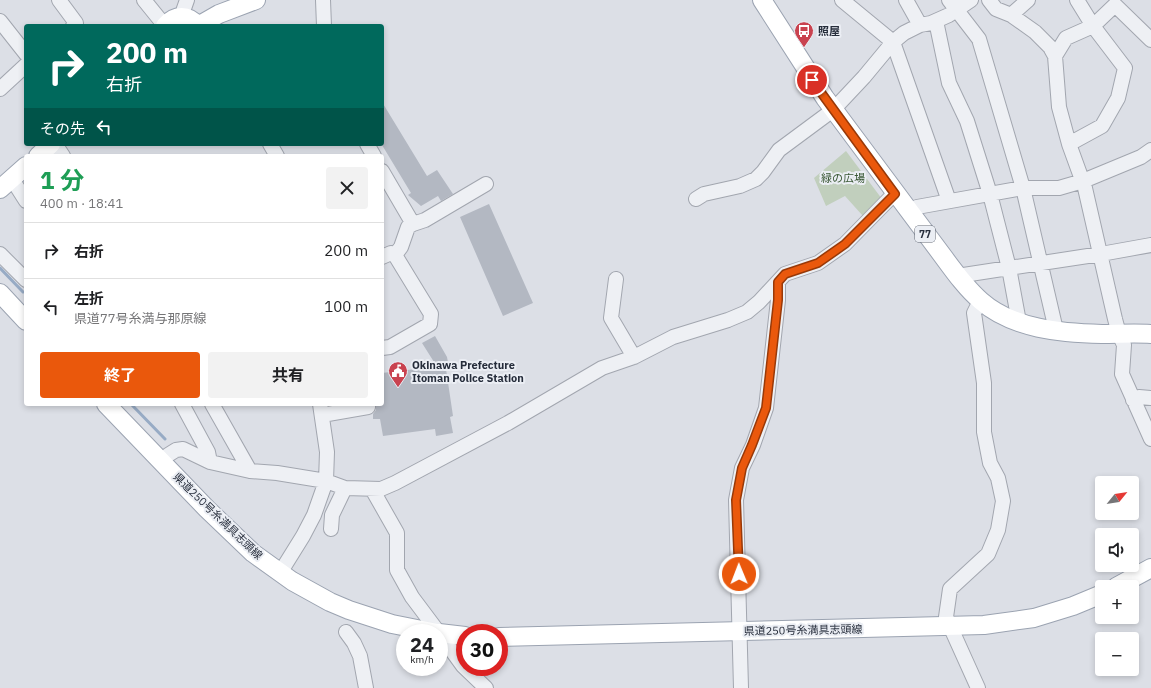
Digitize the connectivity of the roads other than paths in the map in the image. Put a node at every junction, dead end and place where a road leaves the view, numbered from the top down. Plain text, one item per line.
1 (59, 0) edge
2 (144, 0) edge
3 (256, 0) edge
4 (323, 0) edge
5 (762, 0) edge
6 (842, 0) edge
7 (906, 0) edge
8 (971, 0) edge
9 (989, 0) edge
10 (1028, 0) edge
11 (1077, 0) edge
12 (1112, 3) edge
13 (952, 5) edge
14 (184, 8) edge
15 (1011, 16) junction
16 (0, 21) edge
17 (936, 21) junction
18 (75, 24) edge
19 (163, 24) edge
20 (167, 24) edge
21 (196, 24) edge
22 (202, 24) edge
23 (324, 24) edge
24 (920, 25) junction
25 (1093, 26) junction
26 (1151, 40) edge
27 (893, 42) junction
28 (24, 51) edge
29 (1055, 56) junction
30 (24, 67) edge
31 (0, 89) edge
32 (833, 110) junction
33 (1069, 144) junction
34 (49, 146) edge
35 (1151, 150) edge
36 (40, 154) edge
37 (24, 168) edge
38 (384, 173) edge
39 (1083, 181) junction
40 (6, 184) edge
41 (486, 184) dead end
42 (1023, 188) junction
43 (895, 194) junction
44 (990, 194) junction
45 (24, 199) edge
46 (696, 199) dead end
47 (949, 201) junction
48 (909, 212) junction
49 (413, 224) junction
50 (1151, 244) edge
51 (0, 254) edge
52 (1101, 254) junction
53 (389, 256) edge
54 (1041, 263) junction
55 (1009, 268) junction
56 (958, 276) junction
57 (24, 278) edge
58 (616, 280) dead end
59 (778, 282) junction
60 (0, 293) edge
61 (980, 301) junction
62 (24, 316) edge
63 (1019, 322) junction
64 (1056, 330) junction
65 (1119, 334) junction
66 (1151, 334) edge
67 (384, 348) edge
68 (634, 357) junction
69 (1151, 398) edge
70 (1133, 400) junction
71 (108, 406) edge
72 (183, 406) edge
73 (213, 406) edge
74 (368, 407) dead end
75 (321, 409) edge
76 (1151, 439) edge
77 (162, 462) junction
78 (210, 462) junction
79 (250, 471) junction
80 (326, 481) junction
81 (345, 488) junction
82 (372, 489) junction
83 (331, 529) dead end
84 (1151, 568) edge
85 (280, 572) junction
86 (1129, 580) edge
87 (1095, 597) edge
88 (432, 624) edge
89 (396, 625) edge
90 (949, 626) junction
91 (346, 632) dead end
92 (740, 632) junction
93 (508, 637) edge
94 (448, 645) edge
95 (366, 688) edge
96 (486, 688) edge
97 (741, 688) edge
98 (978, 688) edge

1 - 18 street
2 - 19 street
3 - 22 main road
4 - 23 street
5 - 32 main road, 77
6 - 27 street
7 - 24 street
8 - 13 street
9 - 15 street
10 - 15 street
11 - 25 street
12 - 25 street
12 - 26 street
13 - 17 street
13 - 42 street
14 - 20 main road
14 - 21 main road
15 - 29 street
16 - 28 street
17 - 24 street
17 - 44 street
24 - 27 street
25 - 29 street
25 - 33 street
27 - 32 street
27 - 47 street
29 - 33 street
30 - 31 street
32 - 43 main road, 77
32 - 46 street
33 - 39 street
34 - 36 main road
35 - 39 street
37 - 40 main road
38 - 49 street
39 - 42 street
39 - 52 street
40 - 45 street
41 - 49 street
42 - 44 street
42 - 54 street
43 - 48 main road, 77
43 - 59 street
44 - 47 street
44 - 55 street
47 - 48 street
48 - 56 main road, 77
49 - 53 street
50 - 52 street
51 - 57 street
52 - 54 street
52 - 65 street
53 - 67 street
54 - 55 street
54 - 64 street
55 - 56 street
55 - 63 street
56 - 61 main road, 77
58 - 68 street
59 - 68 street
59 - 92 street
60 - 62 main road
61 - 63 main road, 77
61 - 90 street
63 - 64 main road, 77
64 - 65 main road, 77
65 - 66 main road, 77
65 - 70 street
68 - 82 street
69 - 70 street
70 - 76 street
71 - 77 main road, 県道250号糸満具志頭線
72 - 78 street
73 - 79 street
74 - 75 street
75 - 80 street
77 - 78 street
77 - 85 main road, 県道250号糸満具志頭線
78 - 79 street
79 - 80 street
80 - 81 street
80 - 85 street
81 - 82 street
81 - 83 street
82 - 88 street
84 - 86 main road
85 - 89 main road, 県道250号糸満具志頭線
87 - 90 main road, 県道250号糸満具志頭線
90 - 92 main road, 県道250号糸満具志頭線
90 - 98 street
91 - 95 street
92 - 93 main road, 県道250号糸満具志頭線
92 - 97 street
94 - 96 street

